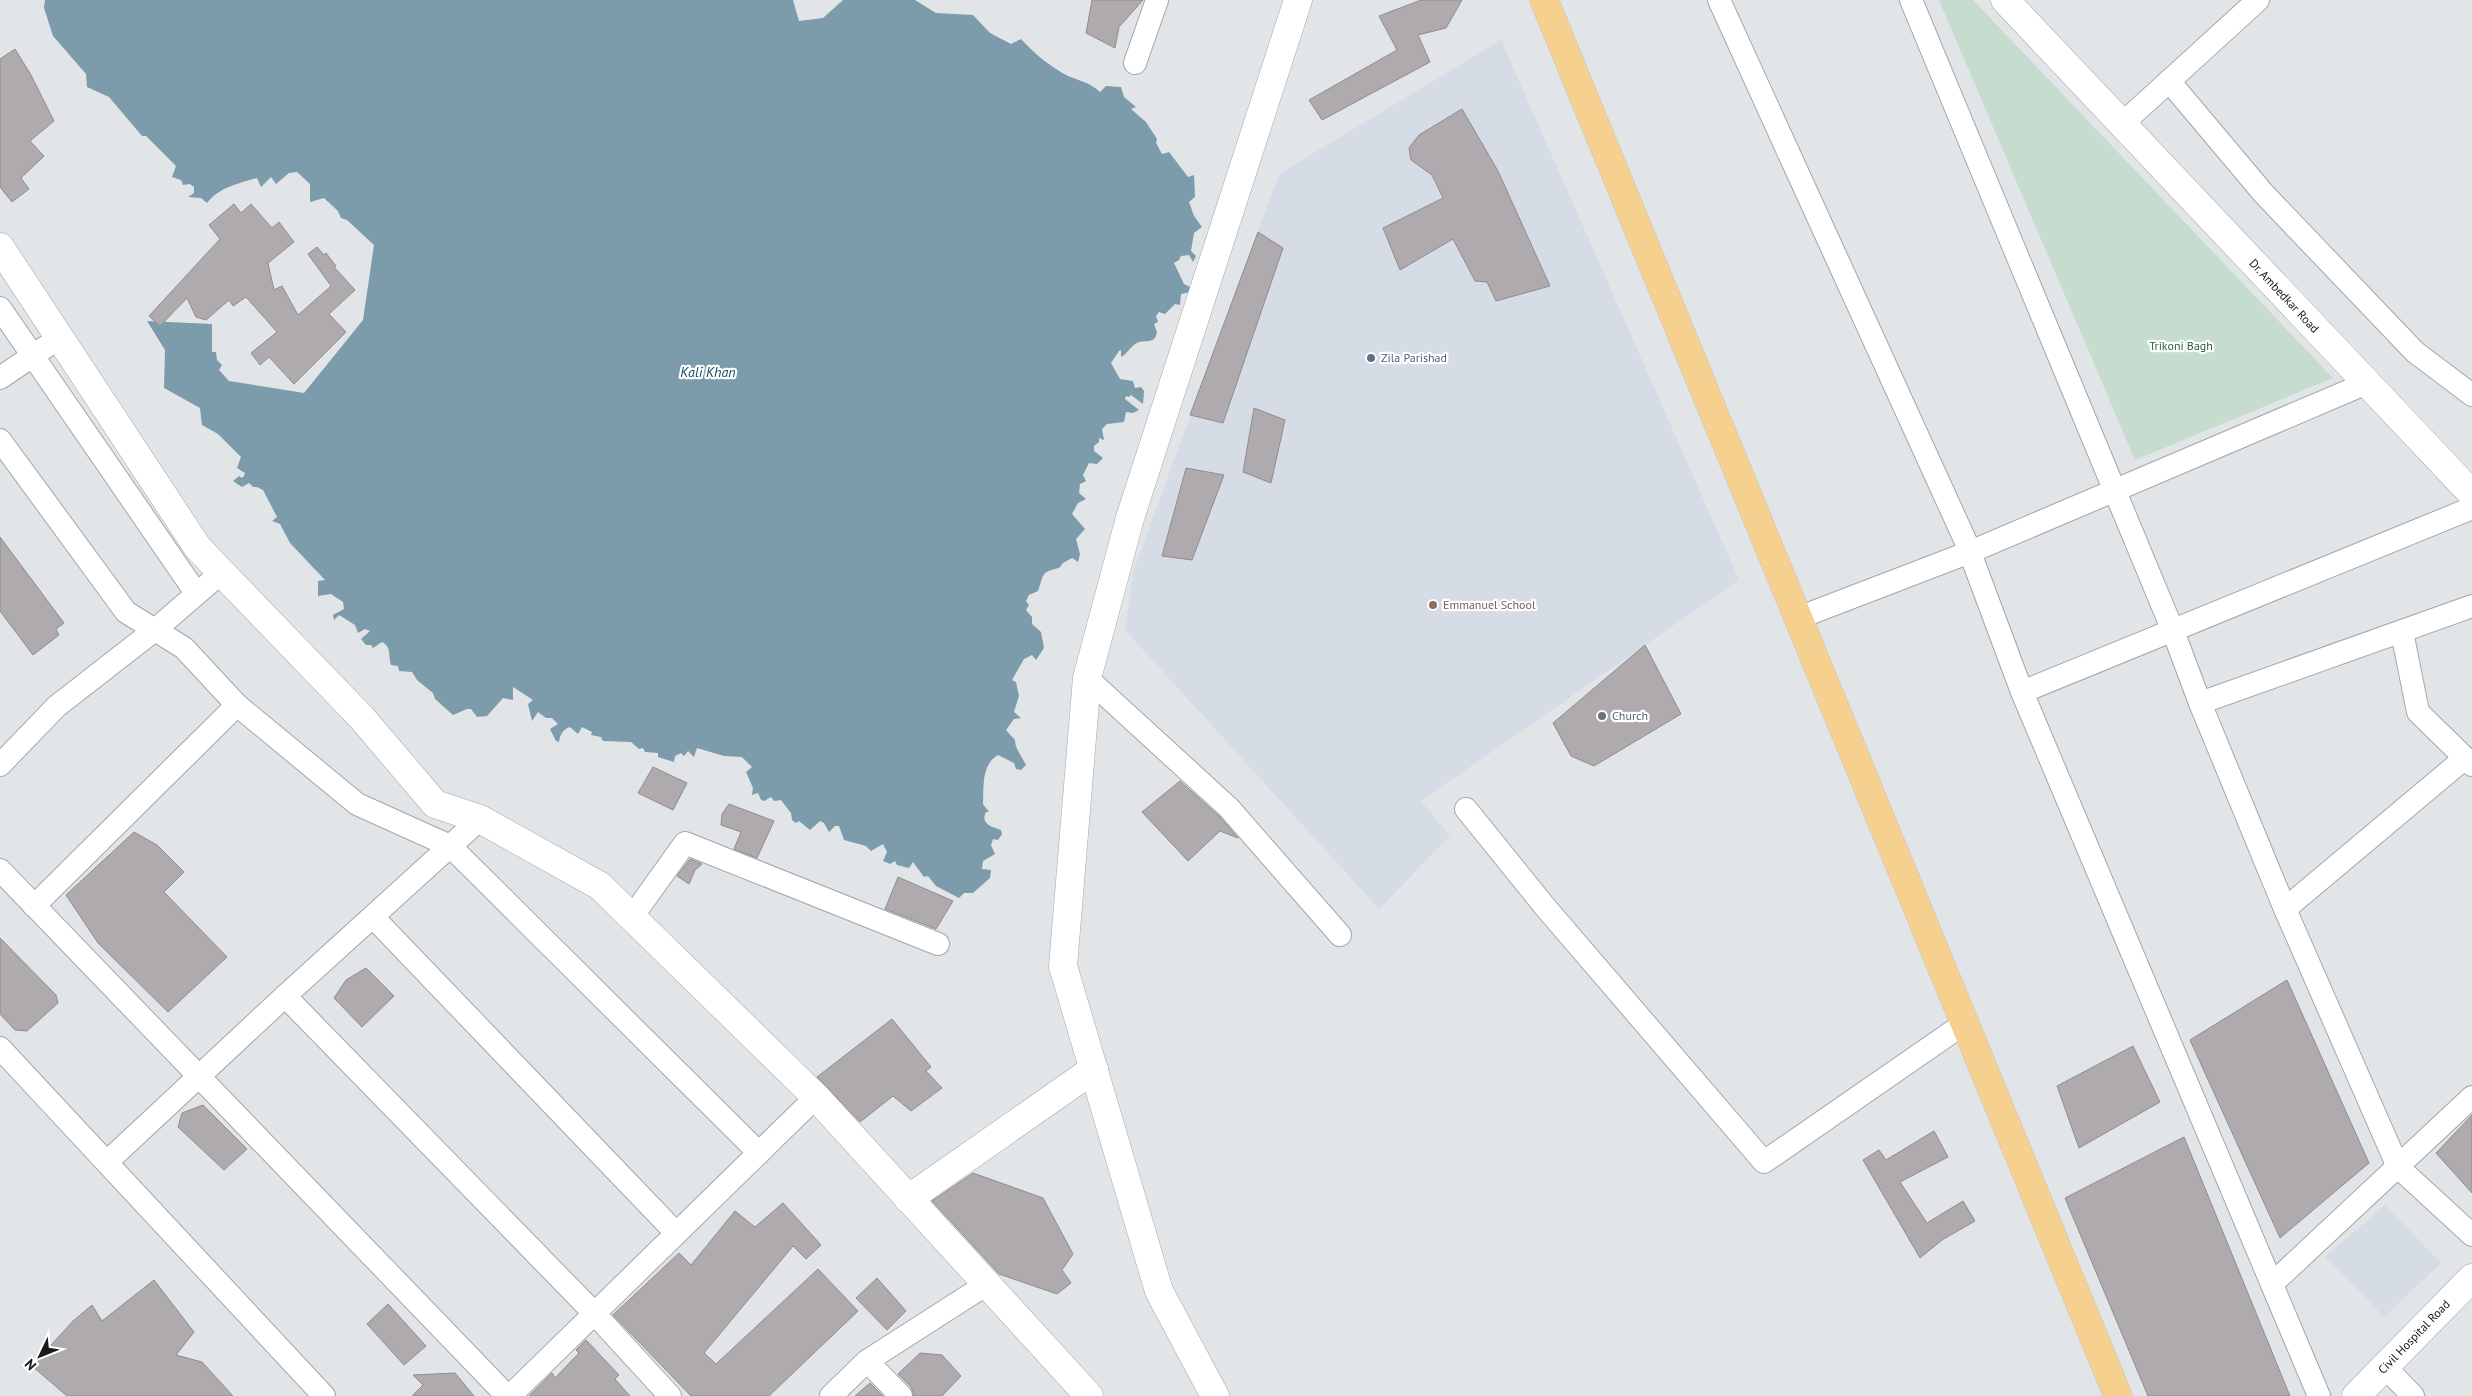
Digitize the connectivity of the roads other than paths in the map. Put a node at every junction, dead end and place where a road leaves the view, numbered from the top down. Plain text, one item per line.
1 (1157, 0) edge
2 (1298, 0) edge
3 (1544, 0) edge
4 (1719, 0) edge
5 (1911, 0) edge
6 (2005, 0) edge
7 (2258, 0) edge
8 (1135, 63) dead end
9 (2169, 81) junction
10 (2122, 124) junction
11 (0, 247) edge
12 (0, 308) edge
13 (59, 338) junction
14 (32, 356) junction
15 (0, 378) edge
16 (2366, 383) junction
17 (2472, 395) edge
18 (0, 440) edge
19 (2114, 489) junction
20 (2472, 494) edge
21 (2472, 508) edge
22 (1970, 552) junction
23 (222, 572) junction
24 (196, 593) junction
25 (2472, 606) edge
26 (1798, 618) junction
27 (156, 629) junction
28 (2173, 631) junction
29 (2402, 632) junction
30 (1087, 678) junction
31 (2022, 692) junction
32 (2200, 703) junction
33 (237, 706) junction
34 (2469, 761) edge
35 (0, 765) edge
36 (1466, 809) dead end
37 (480, 819) junction
38 (450, 846) junction
39 (0, 870) edge
40 (34, 906) junction
41 (2285, 909) junction
42 (373, 917) junction
43 (632, 917) junction
44 (1340, 935) dead end
45 (938, 944) dead end
46 (285, 996) junction
47 (1964, 1023) junction
48 (0, 1048) edge
49 (1094, 1069) junction
50 (199, 1077) junction
51 (816, 1097) junction
52 (2472, 1097) edge
53 (760, 1153) junction
54 (107, 1162) junction
55 (2398, 1167) junction
56 (908, 1198) junction
57 (676, 1234) junction
58 (2472, 1235) edge
59 (2472, 1278) edge
60 (987, 1284) junction
61 (2272, 1284) junction
62 (594, 1314) junction
63 (867, 1361) junction
64 (2385, 1366) junction
65 (324, 1396) edge
66 (509, 1396) edge
67 (670, 1396) edge
68 (831, 1396) edge
69 (902, 1396) edge
70 (1088, 1396) edge
71 (1215, 1396) edge
72 (2118, 1396) edge
73 (2319, 1396) edge
74 (2356, 1396) edge
75 (2413, 1396) edge

1 - 8 street
2 - 30 main road
3 - 26 highway
4 - 22 street
5 - 19 street
6 - 10 main road, Dr. Ambedkar Road
7 - 9 street
9 - 10 street
9 - 17 street
10 - 16 main road, Dr. Ambedkar Road
11 - 13 main road
12 - 14 street
13 - 14 street
13 - 23 main road
14 - 15 street
14 - 24 street
16 - 19 street
16 - 20 main road, Dr. Ambedkar Road
18 - 27 street
19 - 22 street
19 - 28 street
21 - 28 street
22 - 26 street
22 - 31 street
23 - 24 street
23 - 37 main road
24 - 27 street
25 - 29 street
26 - 47 highway
27 - 33 street
27 - 35 street
28 - 31 street
28 - 32 street
29 - 32 street
29 - 34 street
30 - 44 street
30 - 49 main road
31 - 61 street
32 - 41 street
33 - 38 street
33 - 40 street
34 - 41 street
36 - 47 street
37 - 38 street
37 - 43 main road
38 - 42 street
38 - 53 street
39 - 40 street
40 - 50 street
41 - 55 street
42 - 46 street
42 - 57 street
43 - 45 street
43 - 51 main road
46 - 50 street
46 - 62 street
47 - 72 highway
48 - 54 street
49 - 56 main road
49 - 71 main road
50 - 54 street
50 - 66 street
51 - 53 street
51 - 56 main road
52 - 55 street
53 - 57 street
54 - 65 street
55 - 58 street
55 - 61 street
56 - 60 main road
57 - 62 street
59 - 64 main road, Civil Hospital Road
60 - 63 street
60 - 70 main road
61 - 73 street
62 - 66 street
62 - 67 street
63 - 68 street
63 - 69 street
64 - 74 main road, Civil Hospital Road
64 - 75 street

